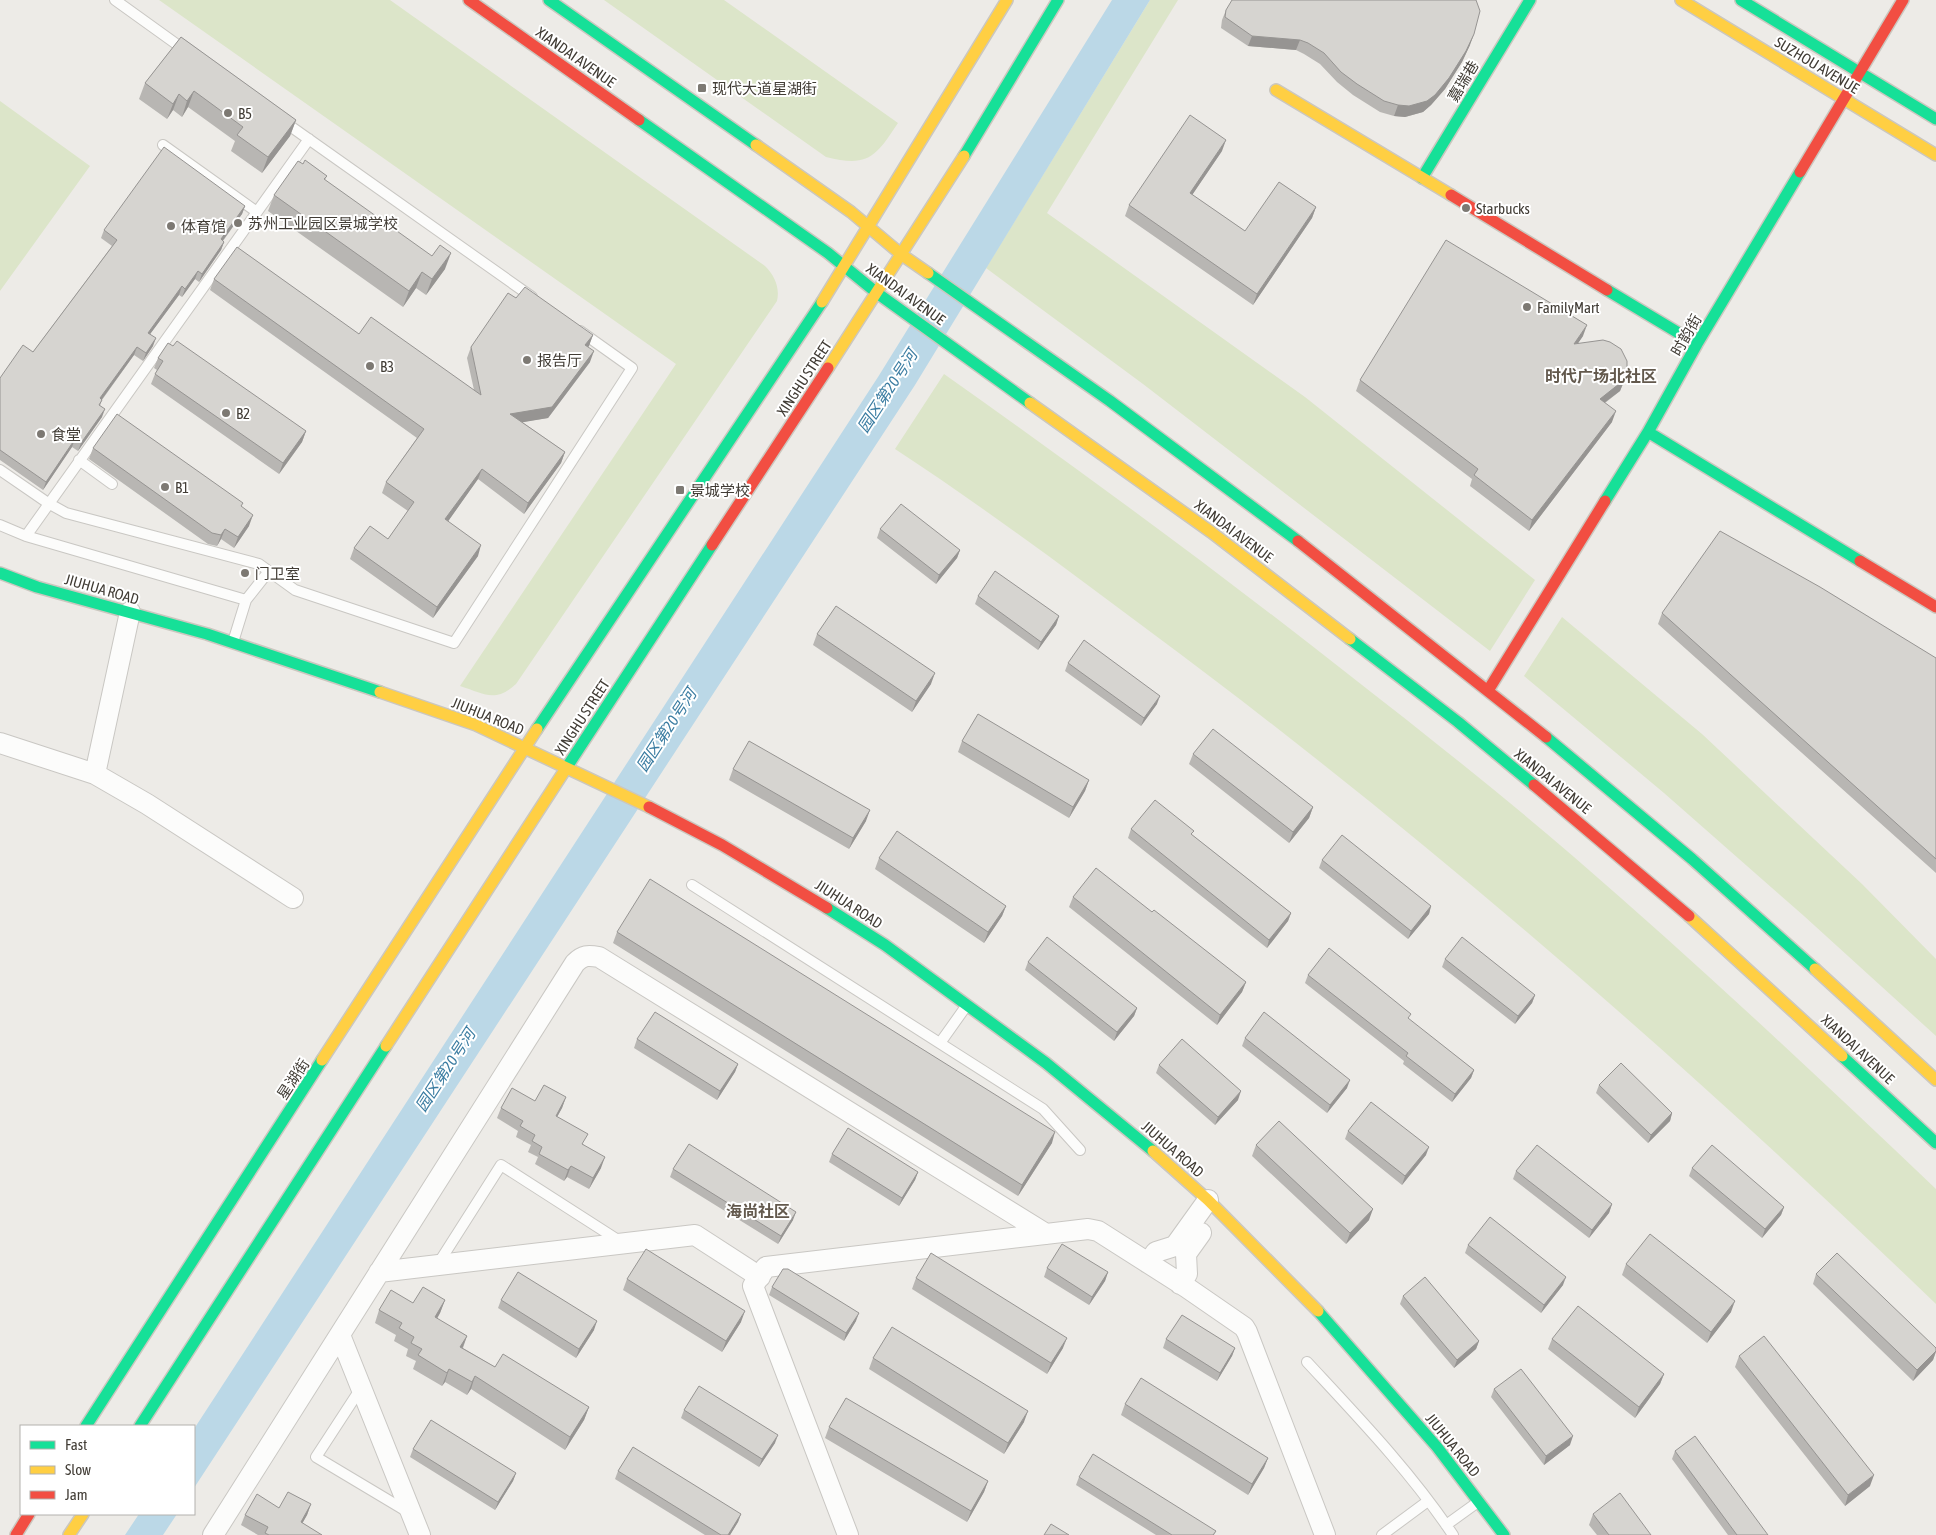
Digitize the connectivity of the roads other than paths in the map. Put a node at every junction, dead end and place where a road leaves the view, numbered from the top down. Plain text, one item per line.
1 (115, 0) edge
2 (469, 0) edge
3 (549, 0) edge
4 (1007, 0) edge
5 (1058, 0) edge
6 (1530, 0) edge
7 (1682, 0) edge
8 (1741, 0) edge
9 (1903, 0) edge
10 (196, 58) edge
11 (1859, 72) junction
12 (1276, 90) dead end
13 (1843, 99) junction
14 (276, 116) edge
15 (1936, 119) edge
16 (309, 140) junction
17 (163, 145) edge
18 (1936, 155) edge
19 (1422, 178) junction
20 (257, 212) junction
21 (869, 227) junction
22 (902, 255) junction
23 (844, 266) junction
24 (877, 294) junction
25 (543, 305) edge
26 (568, 322) edge
27 (1697, 344) junction
28 (1648, 432) junction
29 (79, 460) junction
30 (0, 470) edge
31 (112, 484) dead end
32 (48, 503) junction
33 (0, 525) edge
34 (26, 536) junction
35 (269, 571) junction
36 (0, 573) edge
37 (246, 600) junction
38 (1936, 606) edge
39 (130, 612) junction
40 (232, 642) junction
41 (1489, 689) junction
42 (0, 743) edge
43 (524, 747) junction
44 (567, 768) junction
45 (95, 774) junction
46 (692, 885) dead end
47 (293, 898) dead end
48 (968, 1004) junction
49 (940, 1043) junction
50 (1936, 1080) edge
51 (1936, 1143) edge
52 (1080, 1150) dead end
53 (1213, 1205) junction
54 (1046, 1234) junction
55 (624, 1244) junction
56 (1148, 1263) junction
57 (437, 1265) junction
58 (379, 1272) junction
59 (760, 1277) junction
60 (1180, 1284) junction
61 (340, 1335) junction
62 (1307, 1362) dead end
63 (361, 1387) junction
64 (87, 1425) edge
65 (141, 1425) edge
66 (1428, 1501) junction
67 (1479, 1501) junction
68 (412, 1514) junction
69 (28, 1515) edge
70 (82, 1515) edge
71 (1446, 1525) junction
72 (16, 1535) edge
73 (69, 1535) edge
74 (213, 1535) edge
75 (420, 1535) edge
76 (848, 1535) edge
77 (1325, 1535) edge
78 (1382, 1535) edge
79 (1453, 1535) edge
80 (1504, 1535) edge

1 - 10 lane
2 - 23 main road, XIANDAI AVENUE
3 - 21 main road, XIANDAI AVENUE
4 - 21 main road, XINGHU STREET
5 - 22 main road, XINGHU STREET
6 - 19 main road, 嘉瑞巷
7 - 13 main road, SUZHOU AVENUE
8 - 11 main road, SUZHOU AVENUE
9 - 11 main road, 时韵街
11 - 13 main road, 时韵街
11 - 15 main road, SUZHOU AVENUE
12 - 19 main road
13 - 18 main road, SUZHOU AVENUE
13 - 27 main road, 时韵街
14 - 16 lane
16 - 20 lane
16 - 25 lane
17 - 20 lane
19 - 27 main road
20 - 29 lane
21 - 22 main road, XIANDAI AVENUE
21 - 23 main road, XINGHU STREET
22 - 24 main road, XINGHU STREET
22 - 41 main road, XIANDAI AVENUE
23 - 24 main road, XIANDAI AVENUE
23 - 43 main road, XINGHU STREET
24 - 44 main road, XINGHU STREET
24 - 51 main road, XIANDAI AVENUE
26 - 35 lane
27 - 28 main road, 时韵街
28 - 38 main road
28 - 41 main road, 时韵街
29 - 31 lane
29 - 32 lane
30 - 32 lane
32 - 34 lane
32 - 35 lane
33 - 34 lane
34 - 37 lane
35 - 37 lane
36 - 39 main road, JIUHUA ROAD
37 - 40 lane
39 - 40 main road, JIUHUA ROAD
39 - 45 street
40 - 43 main road, JIUHUA ROAD
41 - 50 main road, XIANDAI AVENUE
42 - 45 street
43 - 44 main road, JIUHUA ROAD
43 - 64 main road, 星湖街
44 - 48 main road, JIUHUA ROAD
44 - 65 main road
45 - 47 street
46 - 49 lane
48 - 49 lane
48 - 53 main road, JIUHUA ROAD
49 - 52 lane
53 - 56 street
53 - 60 street
53 - 67 main road, JIUHUA ROAD
54 - 56 street
54 - 58 street
54 - 59 street
55 - 57 street
55 - 57 lane
55 - 59 street
56 - 60 street
57 - 58 street
58 - 61 street
59 - 76 street
60 - 77 street
61 - 63 street
61 - 74 street
62 - 66 lane
63 - 68 street
63 - 68 lane
66 - 71 lane
66 - 78 lane
67 - 71 lane
67 - 80 main road, JIUHUA ROAD
68 - 75 street
69 - 72 main road
70 - 73 main road
71 - 79 lane

